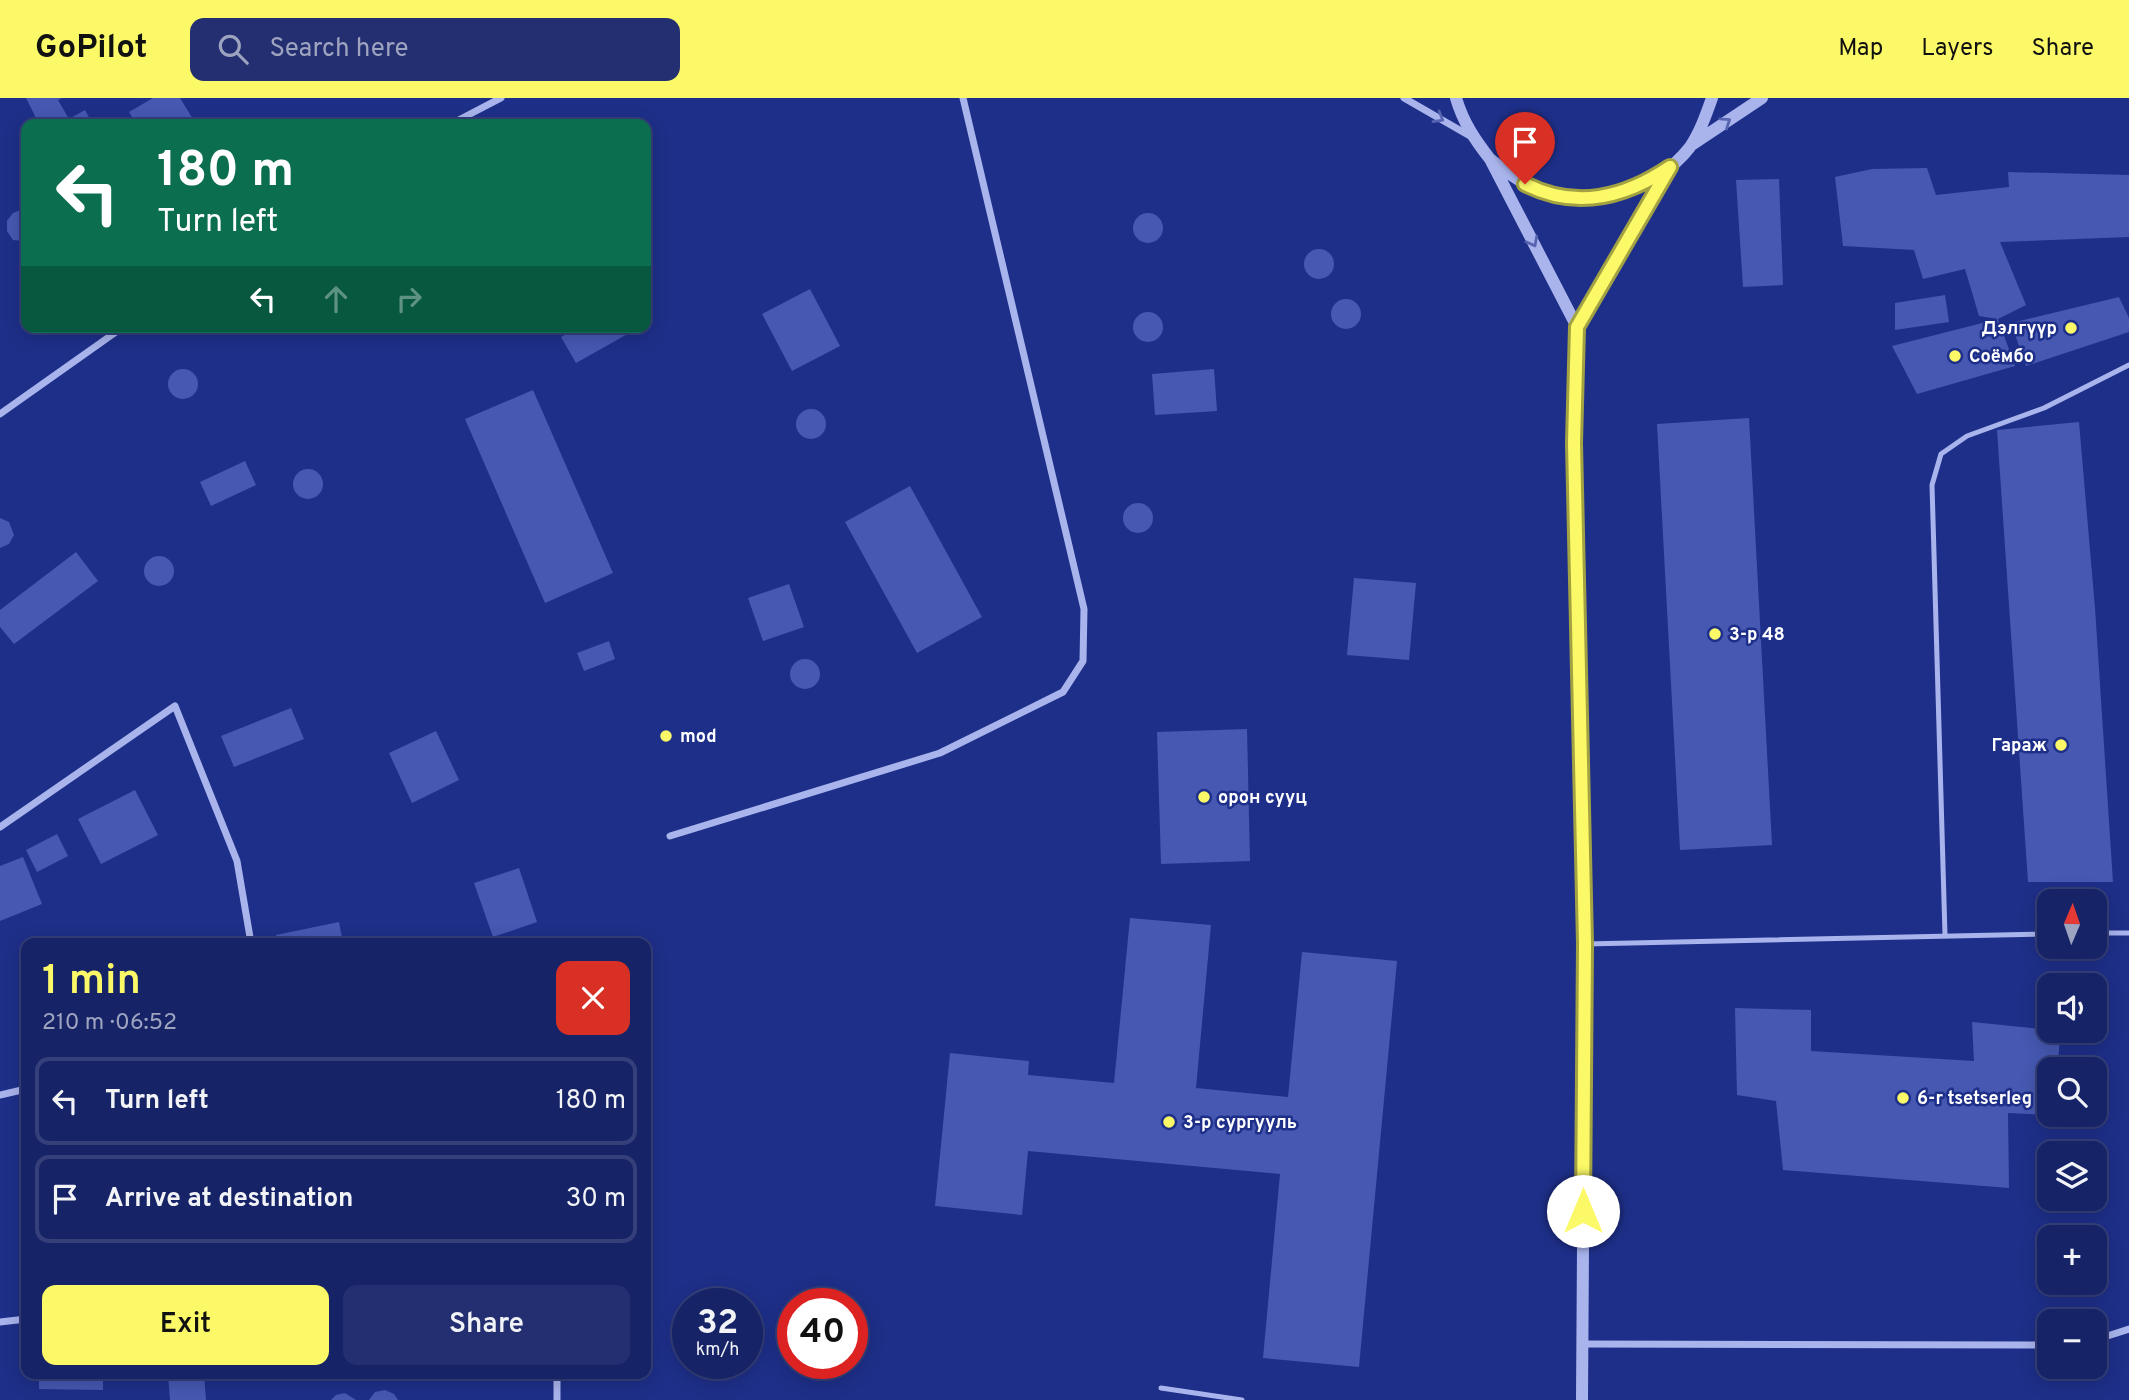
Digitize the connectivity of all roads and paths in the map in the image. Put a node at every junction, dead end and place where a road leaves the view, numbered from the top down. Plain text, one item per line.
1 (501, 98) edge
2 (962, 98) edge
3 (1404, 98) edge
4 (1456, 98) edge
5 (1712, 98) edge
6 (1762, 98) edge
7 (461, 119) edge
8 (1473, 138) junction
9 (1690, 146) junction
10 (1490, 159) junction
11 (1670, 167) junction
12 (1577, 327) junction
13 (115, 333) edge
14 (2129, 365) edge
15 (0, 414) edge
16 (0, 827) edge
17 (670, 836) dead end
18 (2107, 933) edge
19 (2129, 933) edge
20 (2037, 934) edge
21 (1945, 935) junction
22 (250, 938) edge
23 (1585, 944) junction
24 (21, 1090) edge
25 (0, 1095) edge
26 (21, 1320) edge
27 (0, 1322) edge
28 (2129, 1329) edge
29 (2107, 1336) edge
30 (1582, 1344) junction
31 (2037, 1345) edge
32 (557, 1379) edge
33 (1161, 1388) dead end
34 (557, 1400) edge
35 (1241, 1400) edge
36 (1582, 1400) edge

1 - 7 street
2 - 17 street
3 -> 8 street
4 - 8 street
5 - 9 street
9 -> 6 street
8 - 10 street
9 - 11 street
10 - 11 street
10 -> 12 street
11 - 12 street
12 - 23 street
13 - 15 street
14 - 21 lane
16 - 22 street
18 - 19 lane
20 - 21 lane
21 - 23 lane
23 - 30 street
24 - 25 street
26 - 27 street
28 - 29 street
30 - 31 street
30 - 36 street
32 - 34 street
33 - 35 lane

